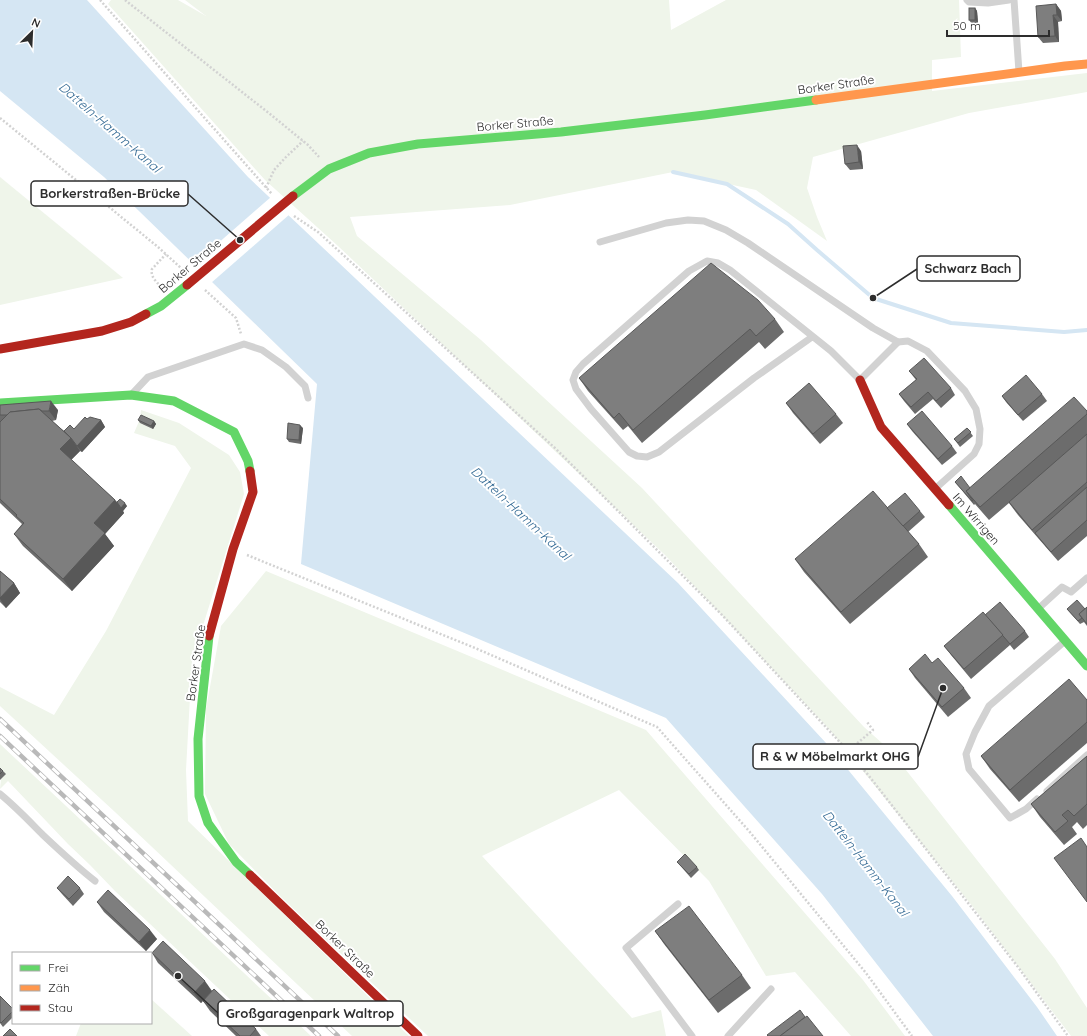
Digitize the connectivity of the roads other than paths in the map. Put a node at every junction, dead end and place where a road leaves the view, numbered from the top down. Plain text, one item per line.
1 (968, 0) edge
2 (1009, 0) edge
3 (1014, 0) edge
4 (1087, 64) edge
5 (1019, 72) junction
6 (600, 242) dead end
7 (812, 337) junction
8 (898, 342) junction
9 (0, 349) edge
10 (860, 380) junction
11 (131, 394) junction
12 (308, 398) dead end
13 (0, 403) edge
14 (934, 489) junction
15 (1087, 578) edge
16 (1038, 609) junction
17 (1065, 641) junction
18 (1087, 666) edge
19 (1087, 755) edge
20 (0, 794) edge
21 (95, 881) dead end
22 (678, 904) dead end
23 (771, 989) dead end
24 (418, 1036) edge
25 (692, 1036) edge
26 (728, 1036) edge

1 - 2 lane
3 - 5 lane
4 - 5 street, Borker Straße
5 - 9 street, Borker Straße, bridge
6 - 8 lane
7 - 7 lane
7 - 10 lane
8 - 10 lane
8 - 14 lane
10 - 14 street, Im Wirrigen
11 - 12 lane
11 - 13 street, Borker Straße
11 - 24 street, Borker Straße
14 - 16 street, Im Wirrigen
15 - 16 lane
16 - 17 street, Im Wirrigen
17 - 18 street, Im Wirrigen
17 - 19 lane
20 - 21 lane
22 - 25 lane
23 - 26 lane

